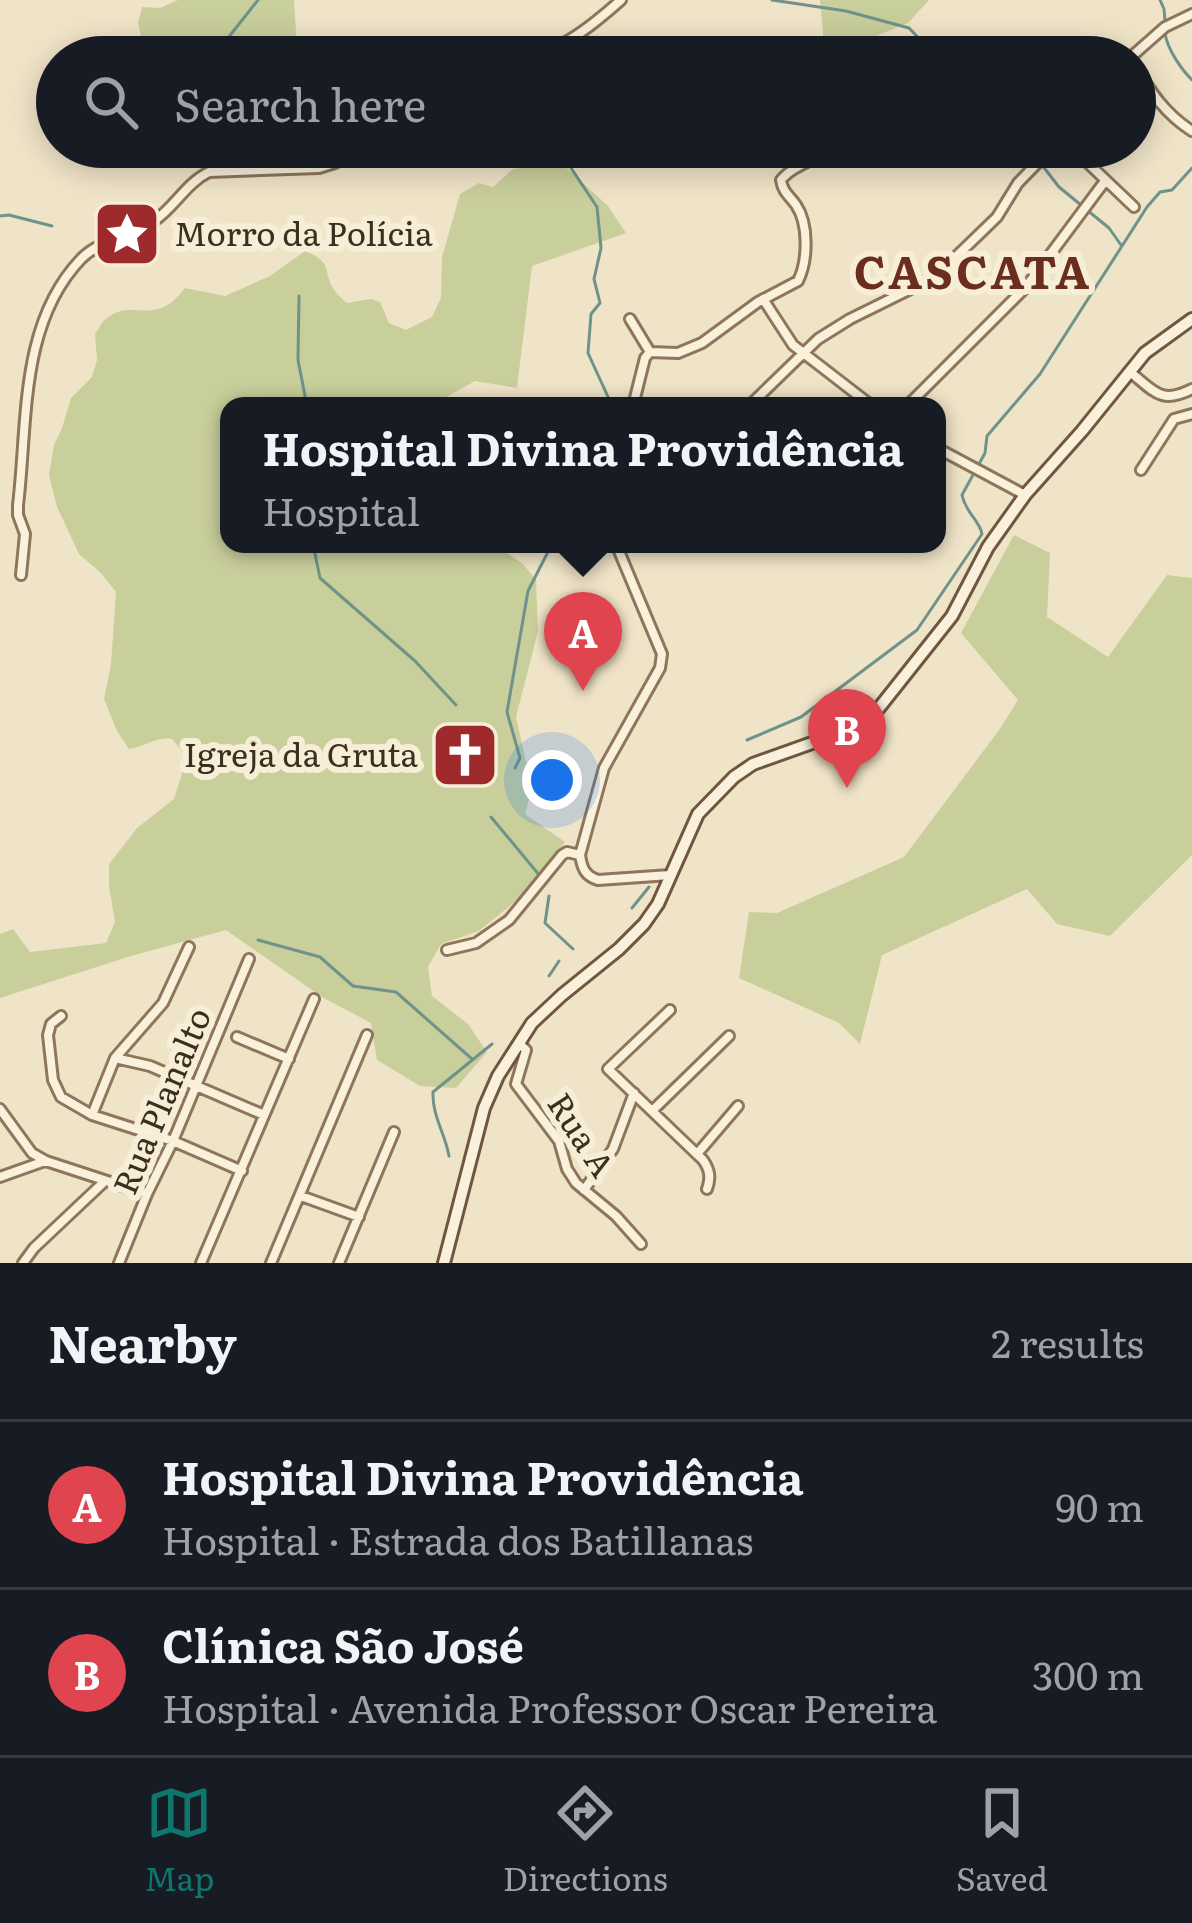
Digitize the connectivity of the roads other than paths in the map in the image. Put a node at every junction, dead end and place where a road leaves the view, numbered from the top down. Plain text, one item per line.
1 (621, 0) edge
2 (1192, 14) edge
3 (576, 36) edge
4 (1156, 36) edge
5 (1156, 100) edge
6 (1192, 131) edge
7 (297, 168) edge
8 (796, 168) edge
9 (1033, 168) edge
10 (1093, 168) edge
11 (1106, 181) junction
12 (1134, 207) dead end
13 (763, 299) junction
14 (630, 319) dead end
15 (1192, 319) edge
16 (803, 351) junction
17 (650, 352) junction
18 (1129, 371) junction
19 (1192, 389) edge
20 (634, 397) edge
21 (758, 397) edge
22 (861, 397) edge
23 (916, 397) edge
24 (1192, 414) edge
25 (946, 453) edge
26 (1142, 470) dead end
27 (1025, 496) junction
28 (620, 553) edge
29 (21, 575) dead end
30 (580, 855) junction
31 (670, 875) junction
32 (188, 947) dead end
33 (447, 950) dead end
34 (249, 959) dead end
35 (314, 999) dead end
36 (670, 1010) dead end
37 (62, 1016) dead end
38 (367, 1035) dead end
39 (729, 1036) dead end
40 (237, 1037) dead end
41 (519, 1043) junction
42 (115, 1058) junction
43 (289, 1059) junction
44 (196, 1085) junction
45 (634, 1094) junction
46 (738, 1106) dead end
47 (0, 1109) edge
48 (652, 1111) junction
49 (92, 1115) junction
50 (264, 1115) junction
51 (394, 1132) dead end
52 (172, 1141) junction
53 (698, 1154) junction
54 (46, 1161) junction
55 (242, 1172) junction
56 (0, 1177) edge
57 (105, 1181) junction
58 (707, 1189) dead end
59 (584, 1190) junction
60 (146, 1194) junction
61 (301, 1196) junction
62 (358, 1217) junction
63 (641, 1244) dead end
64 (23, 1263) edge
65 (119, 1263) edge
66 (201, 1263) edge
67 (271, 1263) edge
68 (339, 1263) edge
69 (444, 1263) edge

1 - 3 street
2 - 4 street
5 - 6 street
7 - 29 street
8 - 13 street
9 - 16 street
10 - 11 street
11 - 12 street
11 - 23 street
13 - 16 street
13 - 17 street
14 - 17 street
15 - 18 main road
16 - 21 street
16 - 22 street
17 - 20 street
18 - 19 street
18 - 27 main road
24 - 26 street
25 - 27 street
27 - 31 main road
28 - 30 street
30 - 31 street
30 - 33 street
31 - 41 main road
32 - 42 street
34 - 44 street, Rua Planalto
35 - 43 street
36 - 45 street
37 - 49 street
38 - 61 street
39 - 48 street
40 - 43 street
41 - 59 street, Rua A
41 - 69 main road
42 - 44 street
42 - 49 street
43 - 50 street
44 - 50 street
44 - 52 street, Rua Planalto
45 - 48 street
45 - 59 street
46 - 53 street
47 - 54 street
48 - 53 street
49 - 52 street
50 - 55 street
51 - 62 street
52 - 55 street
52 - 60 street, Rua Planalto
53 - 58 street
54 - 56 street
54 - 57 street
55 - 66 street
57 - 60 street
57 - 64 street
59 - 63 street, Rua A
60 - 65 street, Rua Planalto
61 - 62 street
61 - 67 street
62 - 68 street

